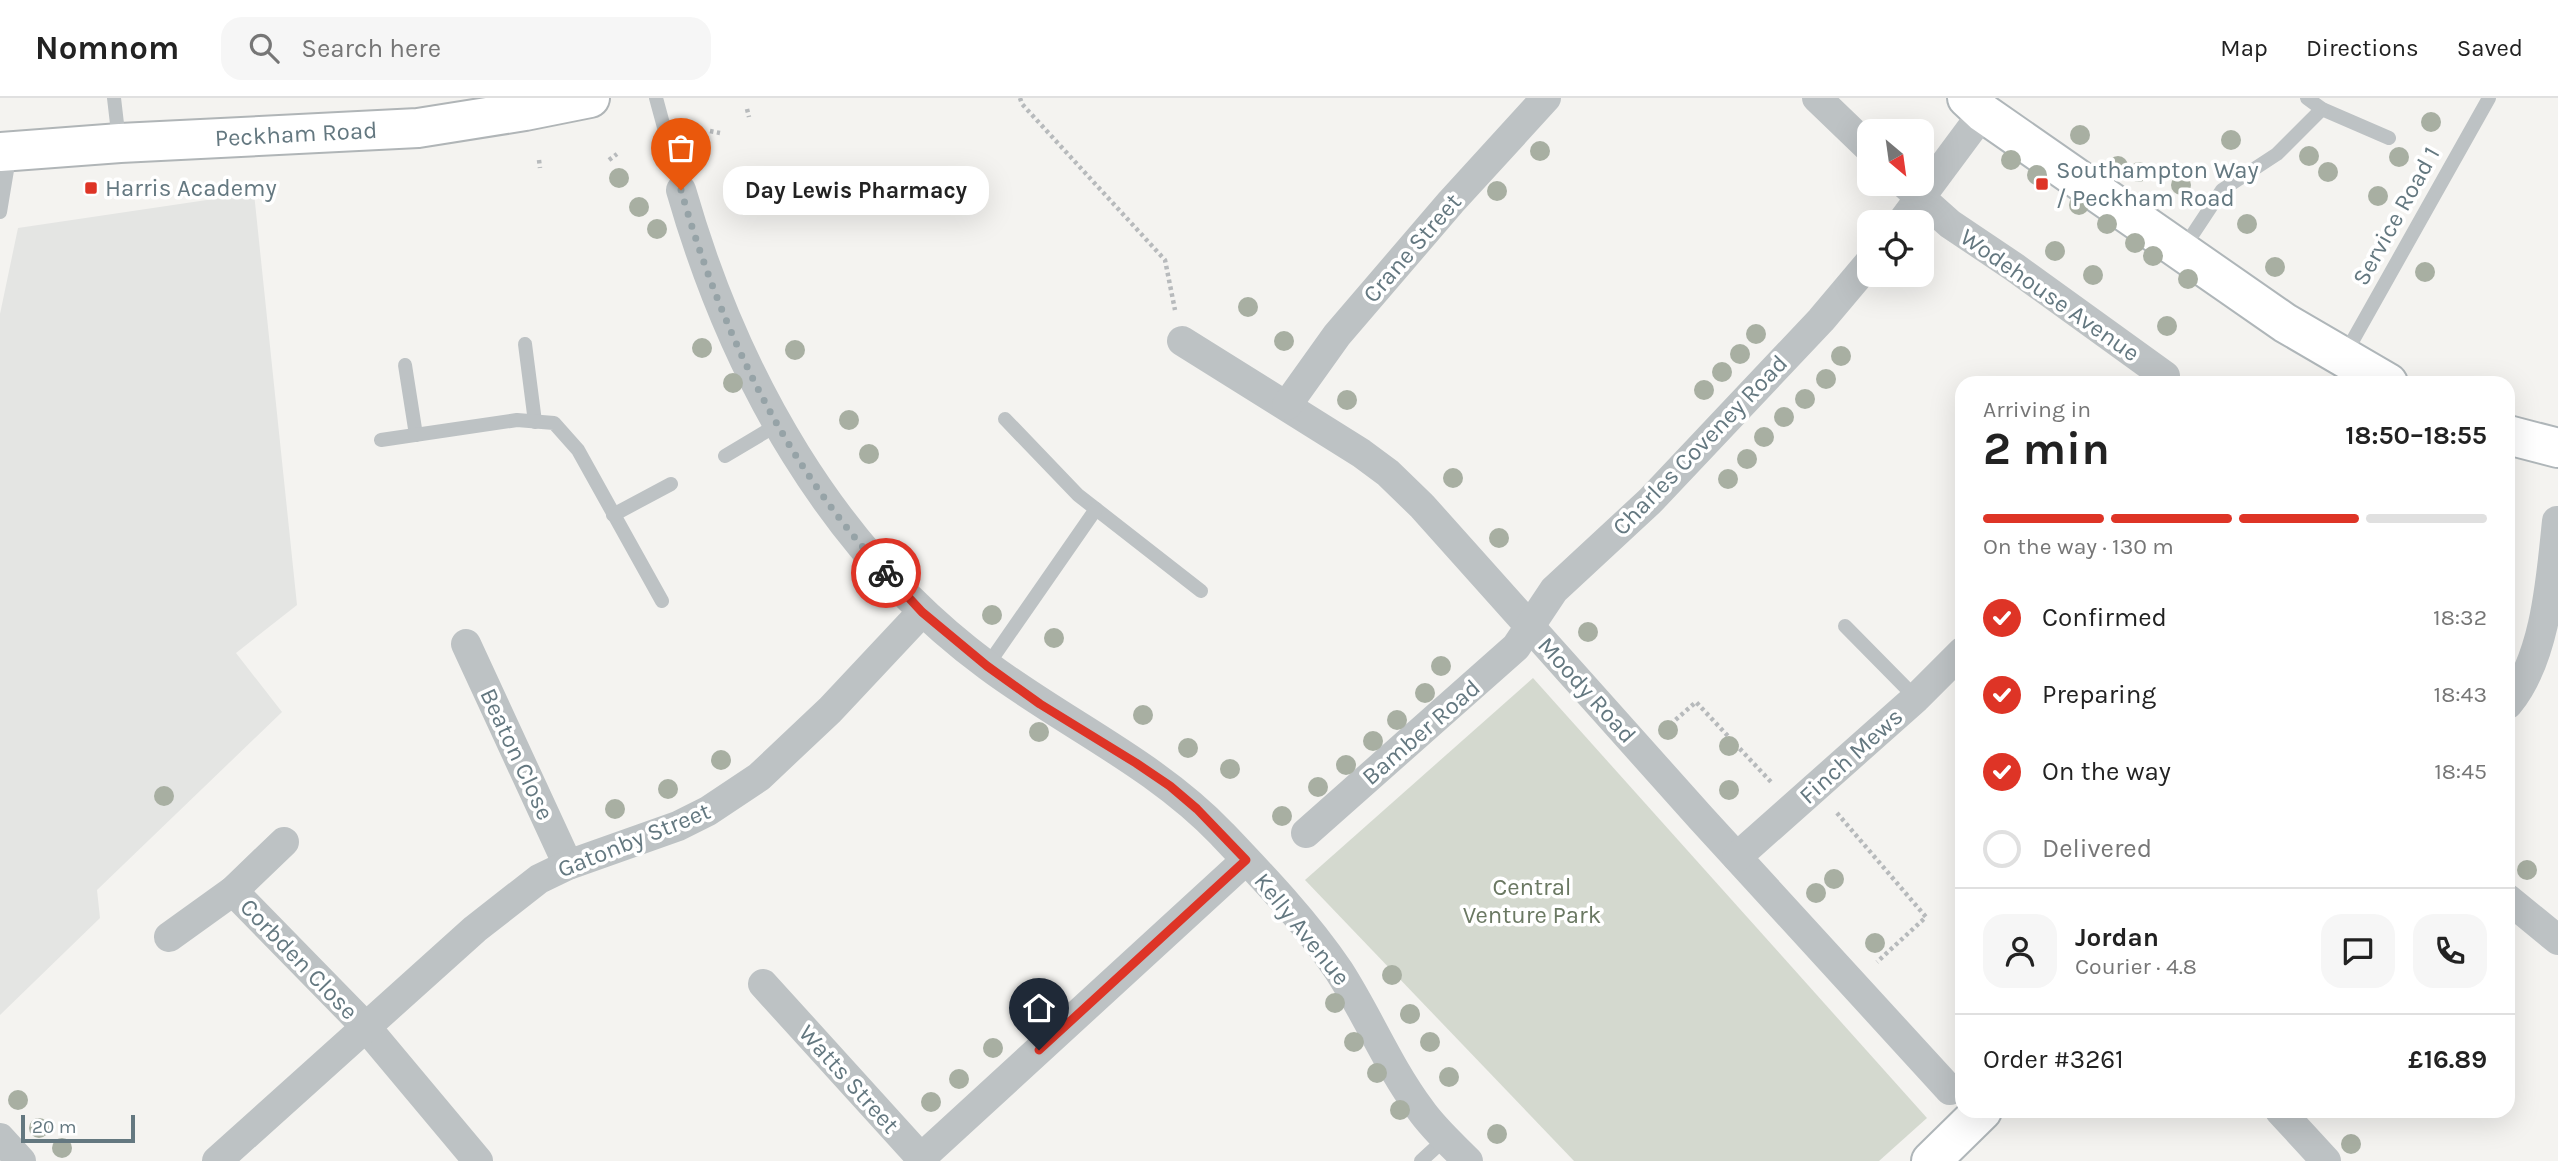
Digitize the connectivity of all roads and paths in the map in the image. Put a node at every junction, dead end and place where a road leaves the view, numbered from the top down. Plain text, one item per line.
1 (114, 98) edge
2 (590, 98) edge
3 (656, 98) edge
4 (1020, 98) edge
5 (1546, 98) edge
6 (1817, 98) edge
7 (2307, 98) edge
8 (2488, 98) edge
9 (1975, 105) edge
10 (747, 109) dead end
11 (2322, 109) junction
12 (749, 117) dead end
13 (710, 131) dead end
14 (720, 133) dead end
15 (1857, 136) edge
16 (2389, 138) dead end
17 (120, 143) junction
18 (5, 151) edge
19 (617, 154) dead end
20 (539, 160) dead end
21 (609, 160) dead end
22 (1934, 162) edge
23 (540, 167) dead end
24 (681, 190) joint
25 (1919, 196) edge
26 (0, 212) edge
27 (2182, 250) junction
28 (1857, 277) edge
29 (1182, 341) joint
30 (525, 344) dead end
31 (2344, 356) junction
32 (405, 365) dead end
33 (2165, 376) dead end
34 (2377, 376) edge
35 (1287, 405) junction
36 (1005, 419) dead end
37 (535, 422) junction
38 (777, 425) junction
39 (416, 435) junction
40 (2515, 437) edge
41 (382, 440) dead end
42 (2558, 448) edge
43 (725, 456) dead end
44 (671, 484) dead end
45 (1096, 509) junction
46 (613, 516) junction
47 (2557, 521) edge
48 (1201, 590) dead end
49 (662, 601) dead end
50 (922, 612) junction
51 (1530, 626) junction
52 (1845, 626) dead end
53 (466, 644) dead end
54 (1955, 659) edge
55 (987, 666) junction
56 (2515, 697) edge
57 (1916, 698) junction
58 (1306, 833) dead end
59 (284, 842) dead end
60 (1737, 857) junction
61 (1246, 860) junction
62 (568, 864) junction
63 (233, 891) junction
64 (2515, 905) edge
65 (169, 937) dead end
66 (2558, 940) edge
67 (763, 985) dead end
68 (365, 1026) junction
69 (1950, 1090) dead end
70 (1975, 1118) edge
71 (2286, 1118) edge
72 (0, 1138) edge
73 (1446, 1139) junction
74 (21, 1161) edge
75 (216, 1161) edge
76 (478, 1161) edge
77 (1421, 1161) edge
78 (1468, 1161) edge
79 (1931, 1161) edge
80 (2326, 1161) edge

1 - 17 lane
2 - 17 main road, Peckham Road
3 - 24 lane, Kelly Avenue
4 - 29 path
5 - 35 street, Crane Street
6 - 15 street
7 - 11 lane
8 - 31 lane, Service Road 1
9 - 22 street
9 - 27 main road
10 - 12 path
11 - 16 lane
11 - 27 lane
13 - 14 path
17 - 18 main road, Peckham Road
18 - 26 lane
19 - 21 path
20 - 23 path
24 - 38 street, Kelly Avenue
25 - 33 street, Wodehouse Avenue
27 - 31 main road
28 - 51 street, Charles Coveney Road
29 - 35 street, Moody Road
30 - 37 lane
31 - 34 main road
32 - 39 lane
35 - 51 street, Moody Road
36 - 45 lane
37 - 39 lane
37 - 46 lane
38 - 43 lane
38 - 50 street, Kelly Avenue
39 - 41 lane
40 - 42 main road
44 - 46 lane
45 - 48 lane
45 - 55 lane
46 - 49 lane
47 - 56 street
50 - 55 street, Kelly Avenue
50 - 62 street, Gatonby Street
51 - 58 street, Bamber Road
51 - 60 street, Moody Road
52 - 57 lane
53 - 62 street, Beaton Close
54 - 57 street, Finch Mews
55 - 61 street, Kelly Avenue
57 - 60 street, Finch Mews
59 - 63 street, Corbden Close
60 - 69 street, Moody Road
61 - 67 street, Watts Street
61 - 73 street, Kelly Avenue
62 - 68 street, Gatonby Street
63 - 65 street, Corbden Close
63 - 68 street, Corbden Close
64 - 66 street
68 - 75 street, Gatonby Street
68 - 76 street, Corbden Close
70 - 79 main road
71 - 80 street
72 - 74 street
73 - 77 lane
73 - 78 street, Kelly Avenue

